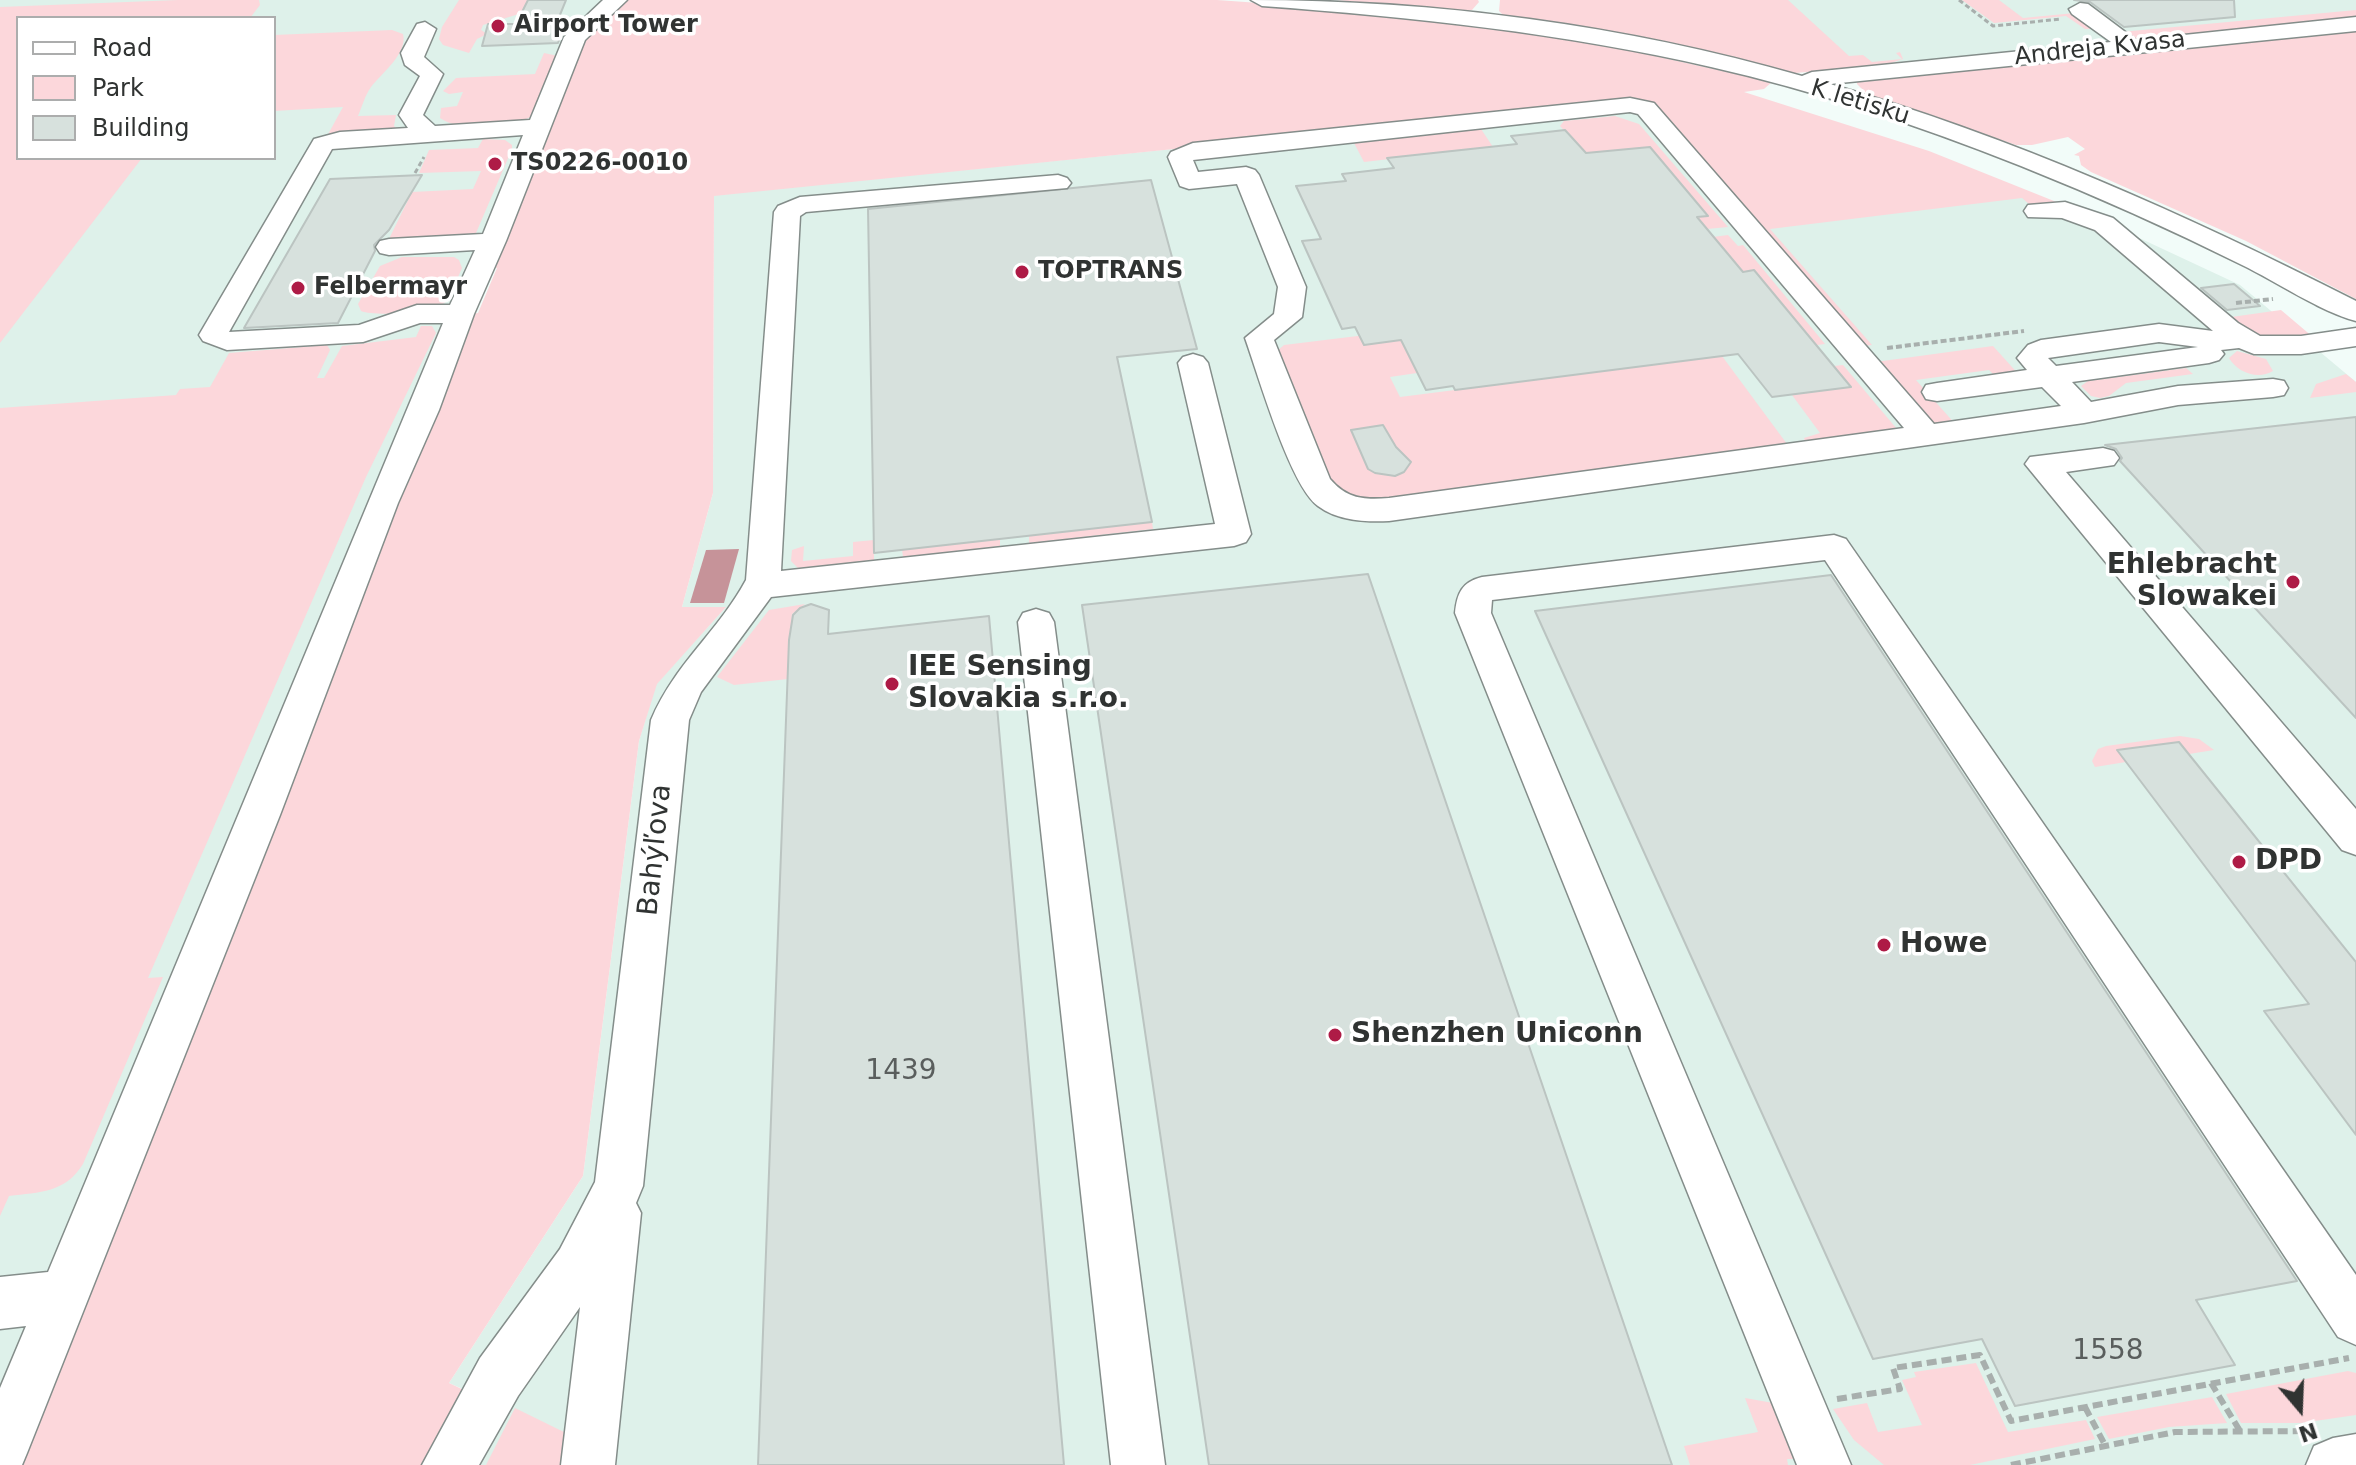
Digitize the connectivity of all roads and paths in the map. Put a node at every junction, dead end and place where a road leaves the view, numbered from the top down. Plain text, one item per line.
1 (616, 0) edge
2 (1262, 0) edge
3 (1306, 0) edge
4 (1959, 0) edge
5 (1330, 4) junction
6 (2080, 9) dead end
7 (1488, 10) edge
8 (2356, 24) edge
9 (425, 29) dead end
10 (2110, 31) junction
11 (2131, 46) junction
12 (1844, 86) junction
13 (539, 127) junction
14 (431, 134) junction
15 (1058, 183) dead end
16 (2037, 211) dead end
17 (2068, 237) dead end
18 (493, 241) junction
19 (389, 247) dead end
20 (2356, 312) edge
21 (460, 314) junction
22 (2356, 337) edge
23 (2231, 347) junction
24 (2356, 357) edge
25 (1193, 363) dead end
26 (2046, 373) junction
27 (2284, 382) junction
28 (1937, 392) dead end
29 (2084, 413) junction
30 (1926, 434) junction
31 (2103, 458) dead end
32 (760, 586) junction
33 (1036, 622) dead end
34 (2356, 838) edge
35 (619, 1186) junction
36 (64, 1296) junction
37 (0, 1303) edge
38 (2356, 1319) edge
39 (2356, 1357) edge
40 (2211, 1383) junction
41 (1824, 1401) dead end
42 (2085, 1407) junction
43 (2240, 1432) junction
44 (2105, 1445) junction
45 (2338, 1452) edge
46 (0, 1453) edge
47 (449, 1465) edge
48 (588, 1465) edge
49 (1138, 1465) edge
50 (1824, 1465) edge
51 (2011, 1465) edge

1 - 13 street
2 - 5 street, K letisku
3 - 5 street, K letisku
4 - 10 path
5 - 7 street, K letisku
6 - 10 street
7 - 12 street, K letisku
8 - 11 street, Andreja Kvasa
9 - 14 street
10 - 11 street
11 - 12 street, Andreja Kvasa
12 - 20 street, K letisku
13 - 14 street
13 - 18 street
14 - 21 street
15 - 32 street, Bahýľova
16 - 23 street
17 - 23 street
18 - 19 street
18 - 21 street
21 - 36 street
22 - 23 street
23 - 26 street
23 - 27 street
23 - 27 street
24 - 27 street
25 - 32 street
26 - 28 street
26 - 29 street
27 - 29 street
29 - 30 street
30 - 30 street
31 - 34 street
32 - 35 street, Bahýľova
33 - 49 street
35 - 47 street, Bahýľova
35 - 48 street
36 - 37 street
36 - 46 street
38 - 50 street
39 - 40 path
40 - 42 path
40 - 43 path
41 - 42 path
42 - 44 path
43 - 44 path
43 - 45 path
44 - 51 path

